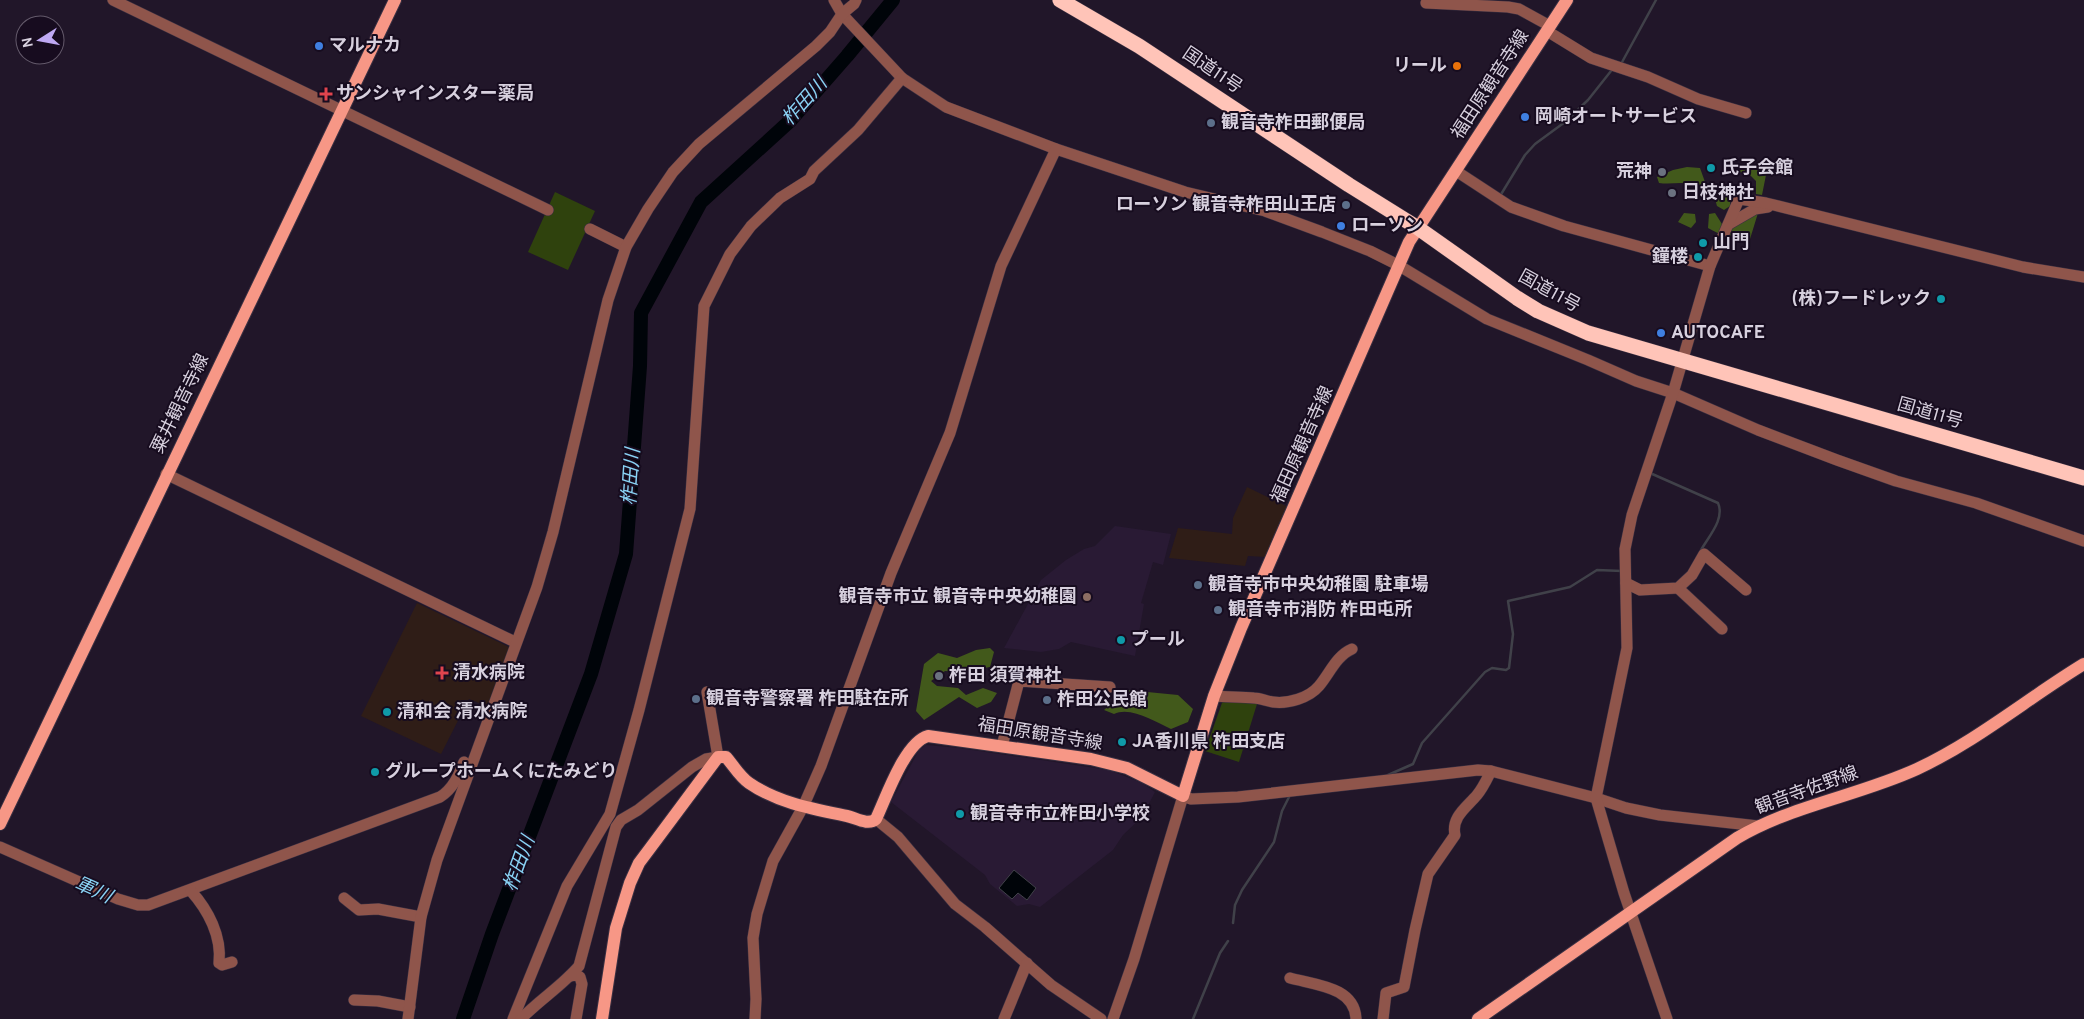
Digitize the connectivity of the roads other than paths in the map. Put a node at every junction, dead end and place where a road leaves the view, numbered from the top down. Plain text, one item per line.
1 (113, 0) edge
2 (395, 0) edge
3 (834, 0) edge
4 (856, 0) edge
5 (1060, 0) edge
6 (1568, 0) edge
7 (1426, 3) dead end
8 (842, 14) junction
9 (1549, 28) junction
10 (902, 78) junction
11 (341, 110) junction
12 (1746, 113) dead end
13 (1056, 149) junction
14 (1456, 171) junction
15 (1775, 206) junction
16 (548, 210) dead end
17 (1729, 224) junction
18 (1418, 228) junction
19 (590, 229) dead end
20 (626, 247) junction
21 (1398, 265) junction
22 (1710, 266) junction
23 (2084, 277) edge
24 (1683, 361) junction
25 (1673, 393) junction
26 (166, 474) junction
27 (2084, 478) edge
28 (2084, 540) edge
29 (1626, 583) junction
30 (1678, 588) junction
31 (1746, 590) dead end
32 (1722, 629) dead end
33 (515, 642) junction
34 (1352, 649) dead end
35 (2084, 664) edge
36 (1110, 687) dead end
37 (707, 692) dead end
38 (1214, 696) junction
39 (488, 719) junction
40 (1002, 746) junction
41 (718, 757) junction
42 (1491, 771) junction
43 (446, 794) junction
44 (1183, 796) junction
45 (1596, 798) junction
46 (803, 808) junction
47 (610, 814) junction
48 (876, 819) junction
49 (621, 820) junction
50 (0, 824) edge
51 (1758, 826) junction
52 (447, 829) junction
53 (0, 848) edge
54 (191, 890) junction
55 (344, 898) dead end
56 (1631, 912) junction
57 (421, 917) junction
58 (232, 962) dead end
59 (1027, 963) junction
60 (570, 976) junction
61 (1290, 978) dead end
62 (354, 1000) dead end
63 (408, 1013) edge
64 (513, 1019) edge
65 (521, 1019) edge
66 (576, 1019) edge
67 (602, 1019) edge
68 (755, 1019) edge
69 (1004, 1019) edge
70 (1101, 1019) edge
71 (1113, 1019) edge
72 (1356, 1019) edge
73 (1383, 1019) edge
74 (1478, 1019) edge
75 (1667, 1019) edge

1 - 11 street
2 - 11 main road, 粟井観音寺線
3 - 8 street
4 - 8 street
5 - 18 highway, 国道11号
6 - 9 main road, 福田原観音寺線
7 - 9 street
8 - 10 street
8 - 20 street
9 - 12 street
9 - 14 main road, 福田原観音寺線
10 - 13 street
10 - 47 street
11 - 16 street
11 - 26 main road, 粟井観音寺線
13 - 21 street
13 - 46 street
14 - 18 main road, 福田原観音寺線
14 - 22 street
15 - 17 street
15 - 17 street
15 - 23 street
17 - 22 street
18 - 21 main road, 福田原観音寺線
18 - 24 highway, 国道11号
19 - 20 street
20 - 33 street
21 - 25 street
21 - 38 main road, 福田原観音寺線
22 - 24 street
24 - 25 street
24 - 27 highway, 国道11号
25 - 28 street
25 - 29 street
26 - 33 street
26 - 50 main road, 粟井観音寺線
29 - 30 street
29 - 45 street
30 - 31 street
30 - 32 street
33 - 39 street
34 - 38 street
35 - 51 main road, 観音寺佐野線
36 - 40 street
37 - 41 street
38 - 44 main road, 福田原観音寺線
39 - 43 street
39 - 52 street
40 - 44 main road, 福田原観音寺線
40 - 48 main road, 福田原観音寺線
41 - 46 main road
41 - 49 street
41 - 67 main road
42 - 44 street
42 - 45 street
42 - 73 street
43 - 52 street
43 - 54 street
44 - 71 street
45 - 51 street
45 - 56 street
46 - 48 main road
46 - 68 street
47 - 49 street
47 - 64 street
48 - 59 street
49 - 60 street
51 - 56 main road, 観音寺佐野線
52 - 57 street
53 - 54 street
54 - 58 street
55 - 57 street
56 - 74 main road, 観音寺佐野線
56 - 75 street
57 - 63 street
59 - 69 street
59 - 70 street
60 - 65 street
60 - 66 street
61 - 72 street
62 - 63 street

